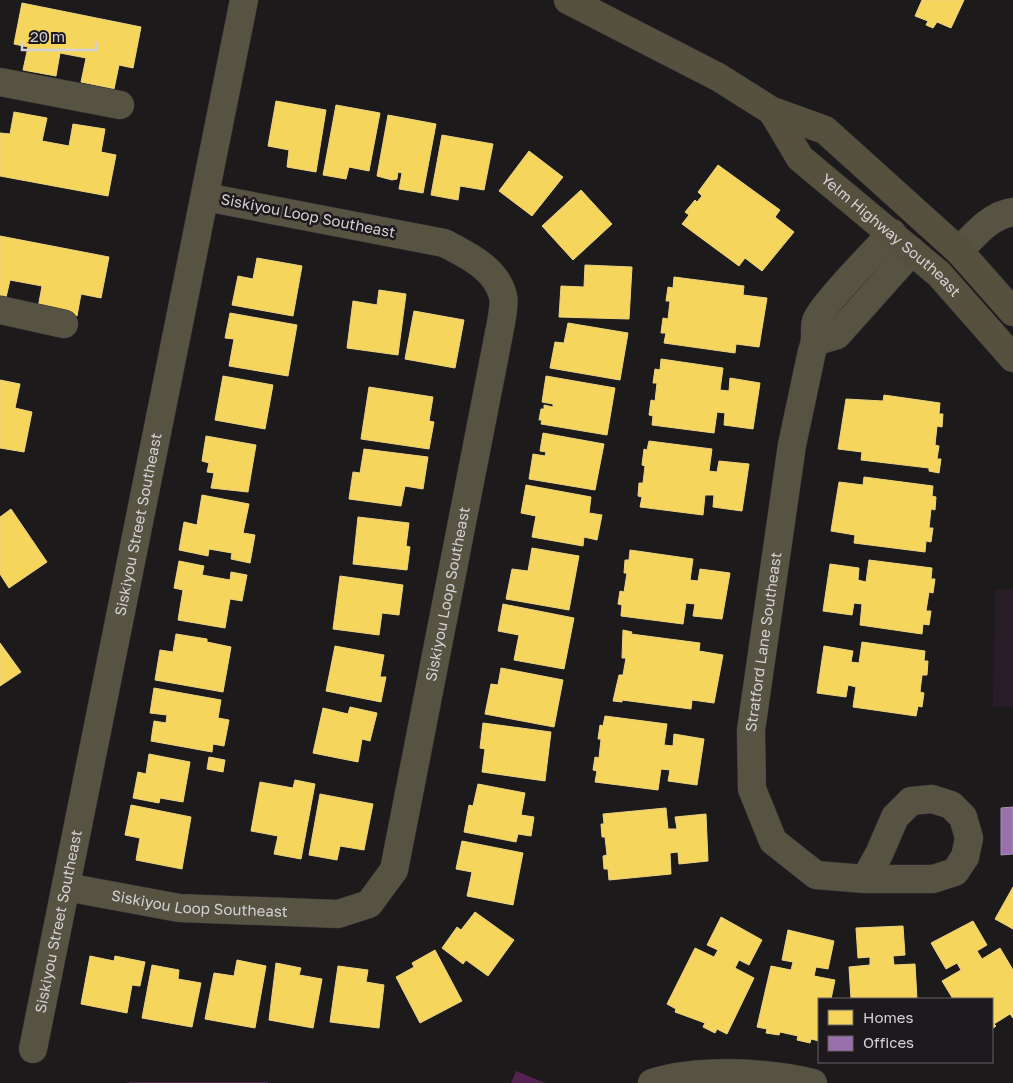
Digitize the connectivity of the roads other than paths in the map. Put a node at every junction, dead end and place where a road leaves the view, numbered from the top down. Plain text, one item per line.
1 (244, 0) edge
2 (568, 0) edge
3 (0, 82) edge
4 (120, 105) dead end
5 (772, 111) junction
6 (205, 197) junction
7 (1013, 212) edge
8 (892, 233) junction
9 (912, 251) junction
10 (958, 251) junction
11 (0, 310) edge
12 (1013, 312) edge
13 (64, 324) dead end
14 (817, 341) junction
15 (1013, 358) edge
16 (865, 879) dead end
17 (66, 887) junction
18 (33, 1049) dead end
19 (652, 1083) edge
20 (813, 1083) edge

1 - 6 street, Siskiyou Street Southeast
2 - 5 main road, Yelm Highway Southeast
3 - 4 street
5 - 8 main road, Yelm Highway Southeast
5 - 10 main road, Yelm Highway Southeast
6 - 17 street, Siskiyou Street Southeast
6 - 17 street, Siskiyou Loop Southeast
7 - 10 street
8 - 9 main road, Yelm Highway Southeast
8 - 14 street, Stratford Lane Southeast
9 - 14 street
9 - 15 main road, Yelm Highway Southeast
10 - 12 main road, Yelm Highway Southeast
11 - 13 street
14 - 16 street, Stratford Lane Southeast
17 - 18 street, Siskiyou Street Southeast
19 - 20 street

